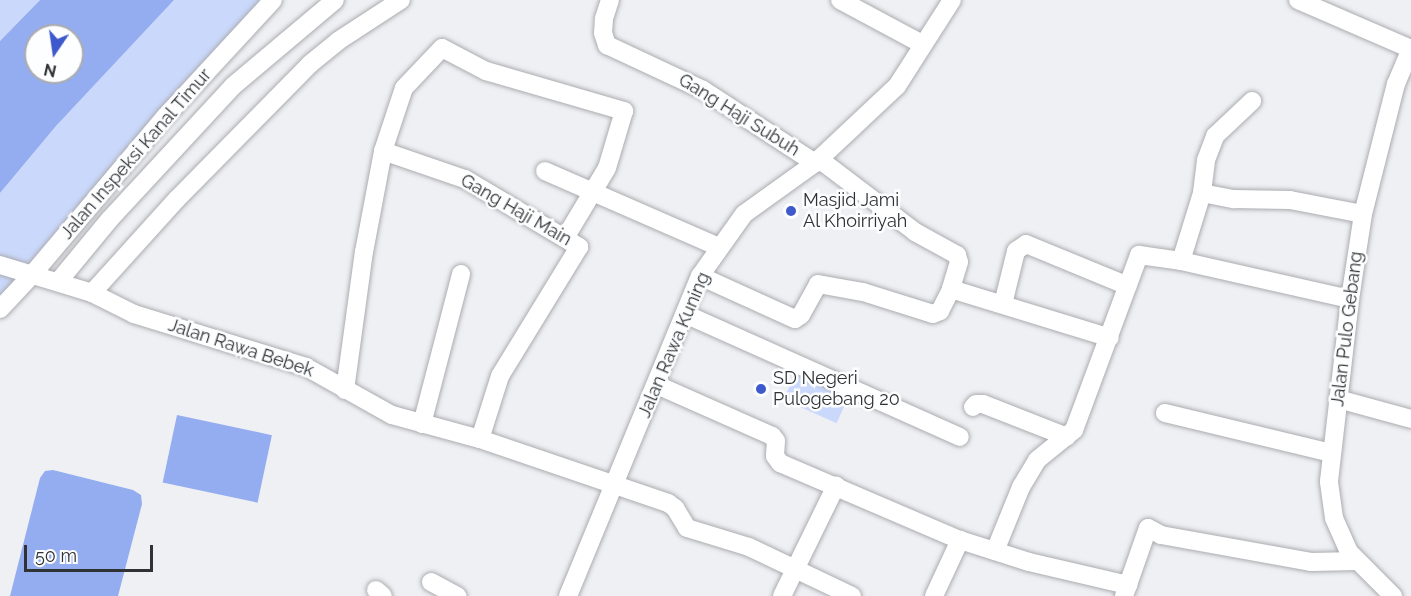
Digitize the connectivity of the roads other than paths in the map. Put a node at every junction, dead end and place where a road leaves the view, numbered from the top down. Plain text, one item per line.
1 (273, 0) edge
2 (335, 0) edge
3 (401, 0) edge
4 (610, 0) edge
5 (840, 0) edge
6 (952, 0) edge
7 (1298, 0) edge
8 (922, 44) junction
9 (1411, 48) edge
10 (1411, 81) edge
11 (1393, 96) junction
12 (1252, 101) dead end
13 (383, 151) junction
14 (817, 161) junction
15 (545, 171) dead end
16 (591, 193) junction
17 (1202, 193) junction
18 (1363, 214) junction
19 (565, 238) junction
20 (719, 247) junction
21 (1181, 261) junction
22 (0, 265) edge
23 (461, 274) dead end
24 (31, 276) junction
25 (700, 276) junction
26 (58, 282) junction
27 (1128, 286) junction
28 (951, 289) junction
29 (92, 293) junction
30 (1350, 299) junction
31 (1004, 304) junction
32 (0, 309) edge
33 (685, 314) junction
34 (1110, 338) junction
35 (657, 385) junction
36 (345, 390) junction
37 (1338, 399) junction
38 (973, 407) dead end
39 (1165, 413) dead end
40 (1411, 419) edge
41 (422, 424) junction
42 (960, 437) dead end
43 (1067, 437) junction
44 (480, 439) junction
45 (1331, 453) junction
46 (615, 485) junction
47 (836, 486) junction
48 (960, 540) junction
49 (995, 551) junction
50 (1357, 561) junction
51 (795, 568) junction
52 (430, 582) dead end
53 (1126, 590) edge
54 (458, 596) edge
55 (568, 596) edge
56 (782, 596) edge
57 (852, 596) edge
58 (934, 596) edge
59 (1393, 596) edge

1 - 24 street, Jalan Inspeksi Kanal Timur
2 - 26 street
3 - 29 street
4 - 14 street, Gang Haji Subuh
5 - 8 street
6 - 8 street, Jalan Rawa Kuning
7 - 9 street
8 - 14 street, Jalan Rawa Kuning
9 - 11 street, Jalan Pulo Gebang
10 - 11 street
11 - 18 street, Jalan Pulo Gebang
12 - 17 street
13 - 16 street
13 - 19 street, Gang Haji Main
13 - 36 street
14 - 20 street, Jalan Rawa Kuning
14 - 28 street, Gang Haji Subuh
15 - 16 street
16 - 19 street
16 - 20 street
17 - 18 street
17 - 21 street
18 - 30 street, Jalan Pulo Gebang
19 - 44 street, Gang Haji Main
20 - 25 street, Jalan Rawa Kuning
21 - 27 street
21 - 30 street
22 - 24 street, Jalan Rawa Bebek
23 - 41 street
24 - 26 street, Jalan Rawa Bebek
24 - 32 street, Jalan Inspeksi Kanal Timur
25 - 28 street
25 - 33 street, Jalan Rawa Kuning
26 - 29 street, Jalan Rawa Bebek
27 - 31 street
27 - 34 street
28 - 31 street
29 - 36 street, Jalan Rawa Bebek
30 - 37 street, Jalan Pulo Gebang
31 - 34 street
33 - 35 street, Jalan Rawa Kuning
33 - 42 street
34 - 43 street
35 - 46 street, Jalan Rawa Kuning
35 - 47 street
36 - 41 street, Jalan Rawa Bebek
37 - 40 street
37 - 45 street, Jalan Pulo Gebang
38 - 43 street
39 - 45 street
41 - 44 street, Jalan Rawa Bebek
43 - 49 street
44 - 46 street, Jalan Rawa Bebek
45 - 50 street, Jalan Pulo Gebang
46 - 51 street, Jalan Rawa Bebek
46 - 55 street, Jalan Rawa Kuning
47 - 48 street
47 - 51 street
48 - 49 street
48 - 58 street
49 - 53 street
50 - 53 street
50 - 59 street, Jalan Pulo Gebang
51 - 56 street
51 - 57 street, Jalan Rawa Bebek
52 - 54 street

